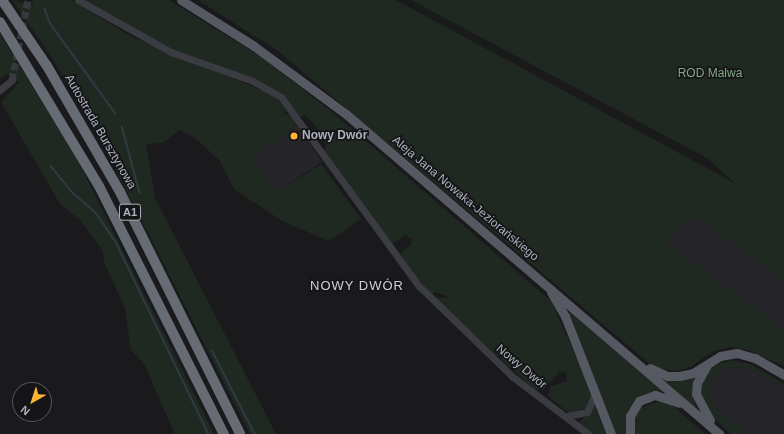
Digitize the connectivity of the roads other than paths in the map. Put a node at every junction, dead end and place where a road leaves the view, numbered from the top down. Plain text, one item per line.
1 (2, 0) edge
2 (78, 0) edge
3 (181, 0) edge
4 (0, 22) edge
5 (12, 80) tunnel mouth
6 (0, 90) edge
7 (546, 284) junction
8 (627, 354) junction
9 (708, 363) junction
10 (783, 373) edge
11 (594, 394) junction
12 (693, 410) junction
13 (564, 414) junction
14 (720, 433) edge
15 (224, 434) edge
16 (240, 434) edge
17 (588, 434) edge
18 (611, 434) edge
19 (630, 434) edge

1 - 16 highway, Autostrada Bursztynowa / A1
2 - 13 street, Nowy Dwór
3 - 7 main road, Aleja Jana Nowaka-Jeziorańskiego
4 - 15 highway, A1
5 - 6 street
7 - 8 main road, Aleja Jana Nowaka-Jeziorańskiego
7 - 11 main road
8 - 9 main road
8 - 12 main road, Aleja Jana Nowaka-Jeziorańskiego
9 - 10 main road
9 - 14 main road
11 - 13 street
11 - 18 main road
12 - 14 main road, Aleja Jana Nowaka-Jeziorańskiego
12 - 19 main road
13 - 17 street, Nowy Dwór

